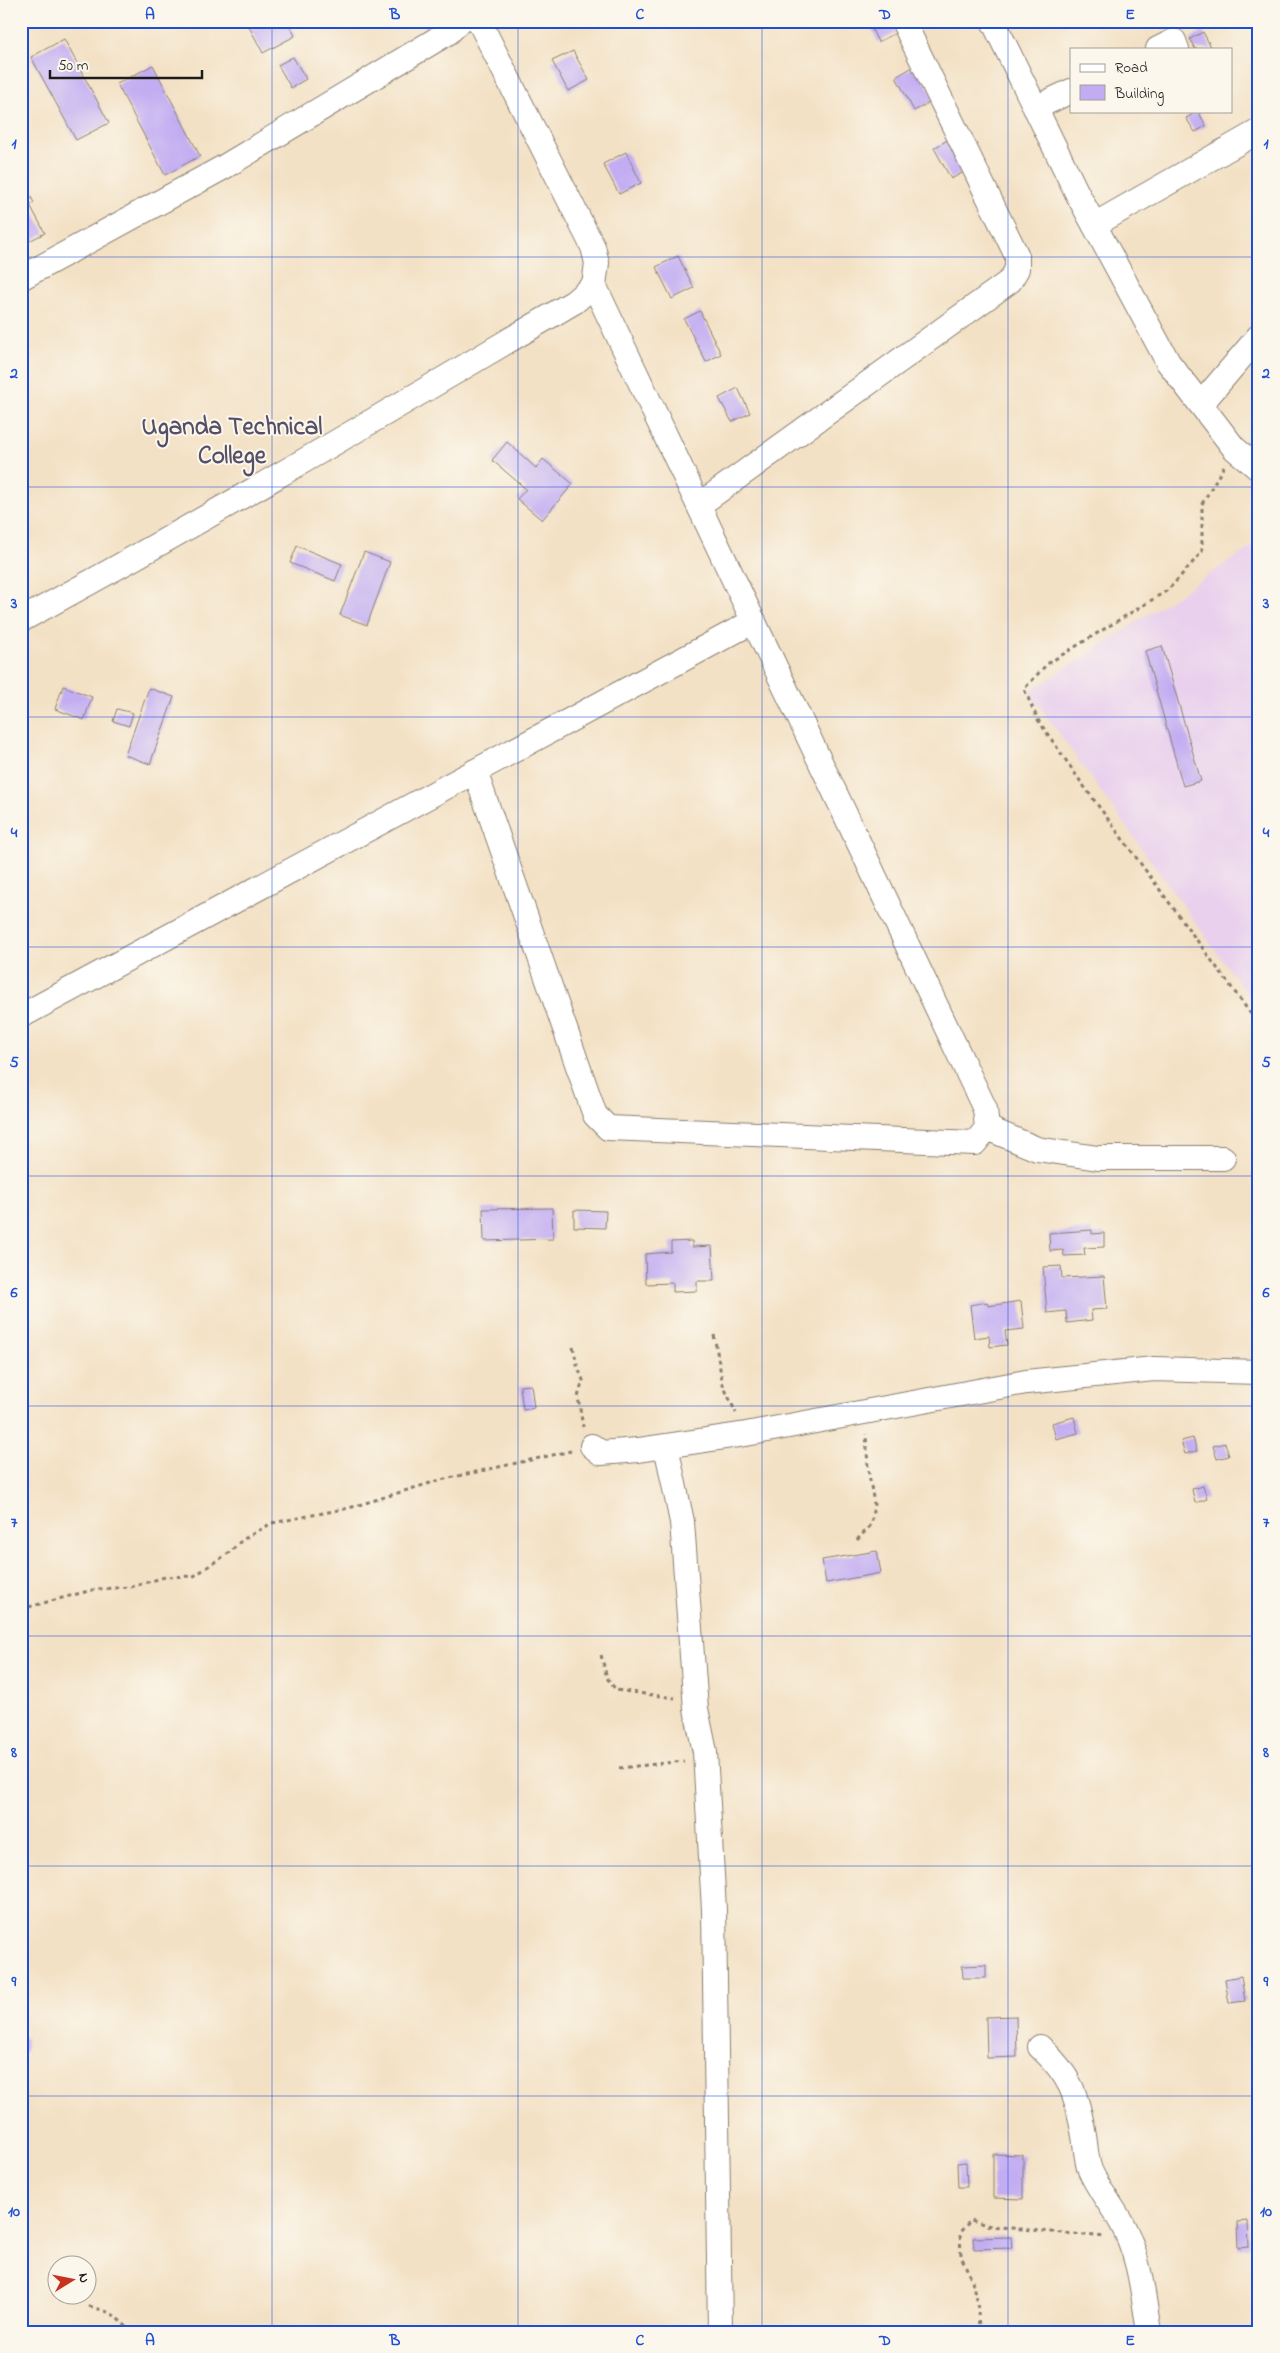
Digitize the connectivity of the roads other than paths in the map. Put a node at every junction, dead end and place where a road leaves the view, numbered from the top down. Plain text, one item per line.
1 (460, 21) edge
2 (479, 21) edge
3 (903, 21) edge
4 (993, 21) edge
5 (1160, 48) edge
6 (1177, 48) edge
7 (1070, 91) edge
8 (1035, 108) junction
9 (1259, 131) edge
10 (1094, 225) junction
11 (21, 278) edge
12 (594, 284) junction
13 (1259, 336) edge
14 (1200, 404) junction
15 (1259, 469) edge
16 (699, 505) junction
17 (21, 620) edge
18 (754, 621) junction
19 (475, 771) junction
20 (21, 1016) edge
21 (987, 1128) junction
22 (1223, 1158) dead end
23 (1259, 1372) edge
24 (592, 1446) road end
25 (666, 1446) junction
26 (1040, 2047) dead end
27 (720, 2332) edge
28 (1149, 2332) edge

1 - 11 street
2 - 12 street
3 - 16 street
4 - 8 street
5 - 6 street
7 - 8 street
8 - 10 street
9 - 10 street
10 - 14 street
12 - 16 street
12 - 17 street
13 - 14 street
14 - 15 street
16 - 18 street
18 - 19 street
18 - 21 street
19 - 20 street
19 - 21 street
21 - 22 street
23 - 25 street
24 - 25 street
25 - 27 street
26 - 28 street

